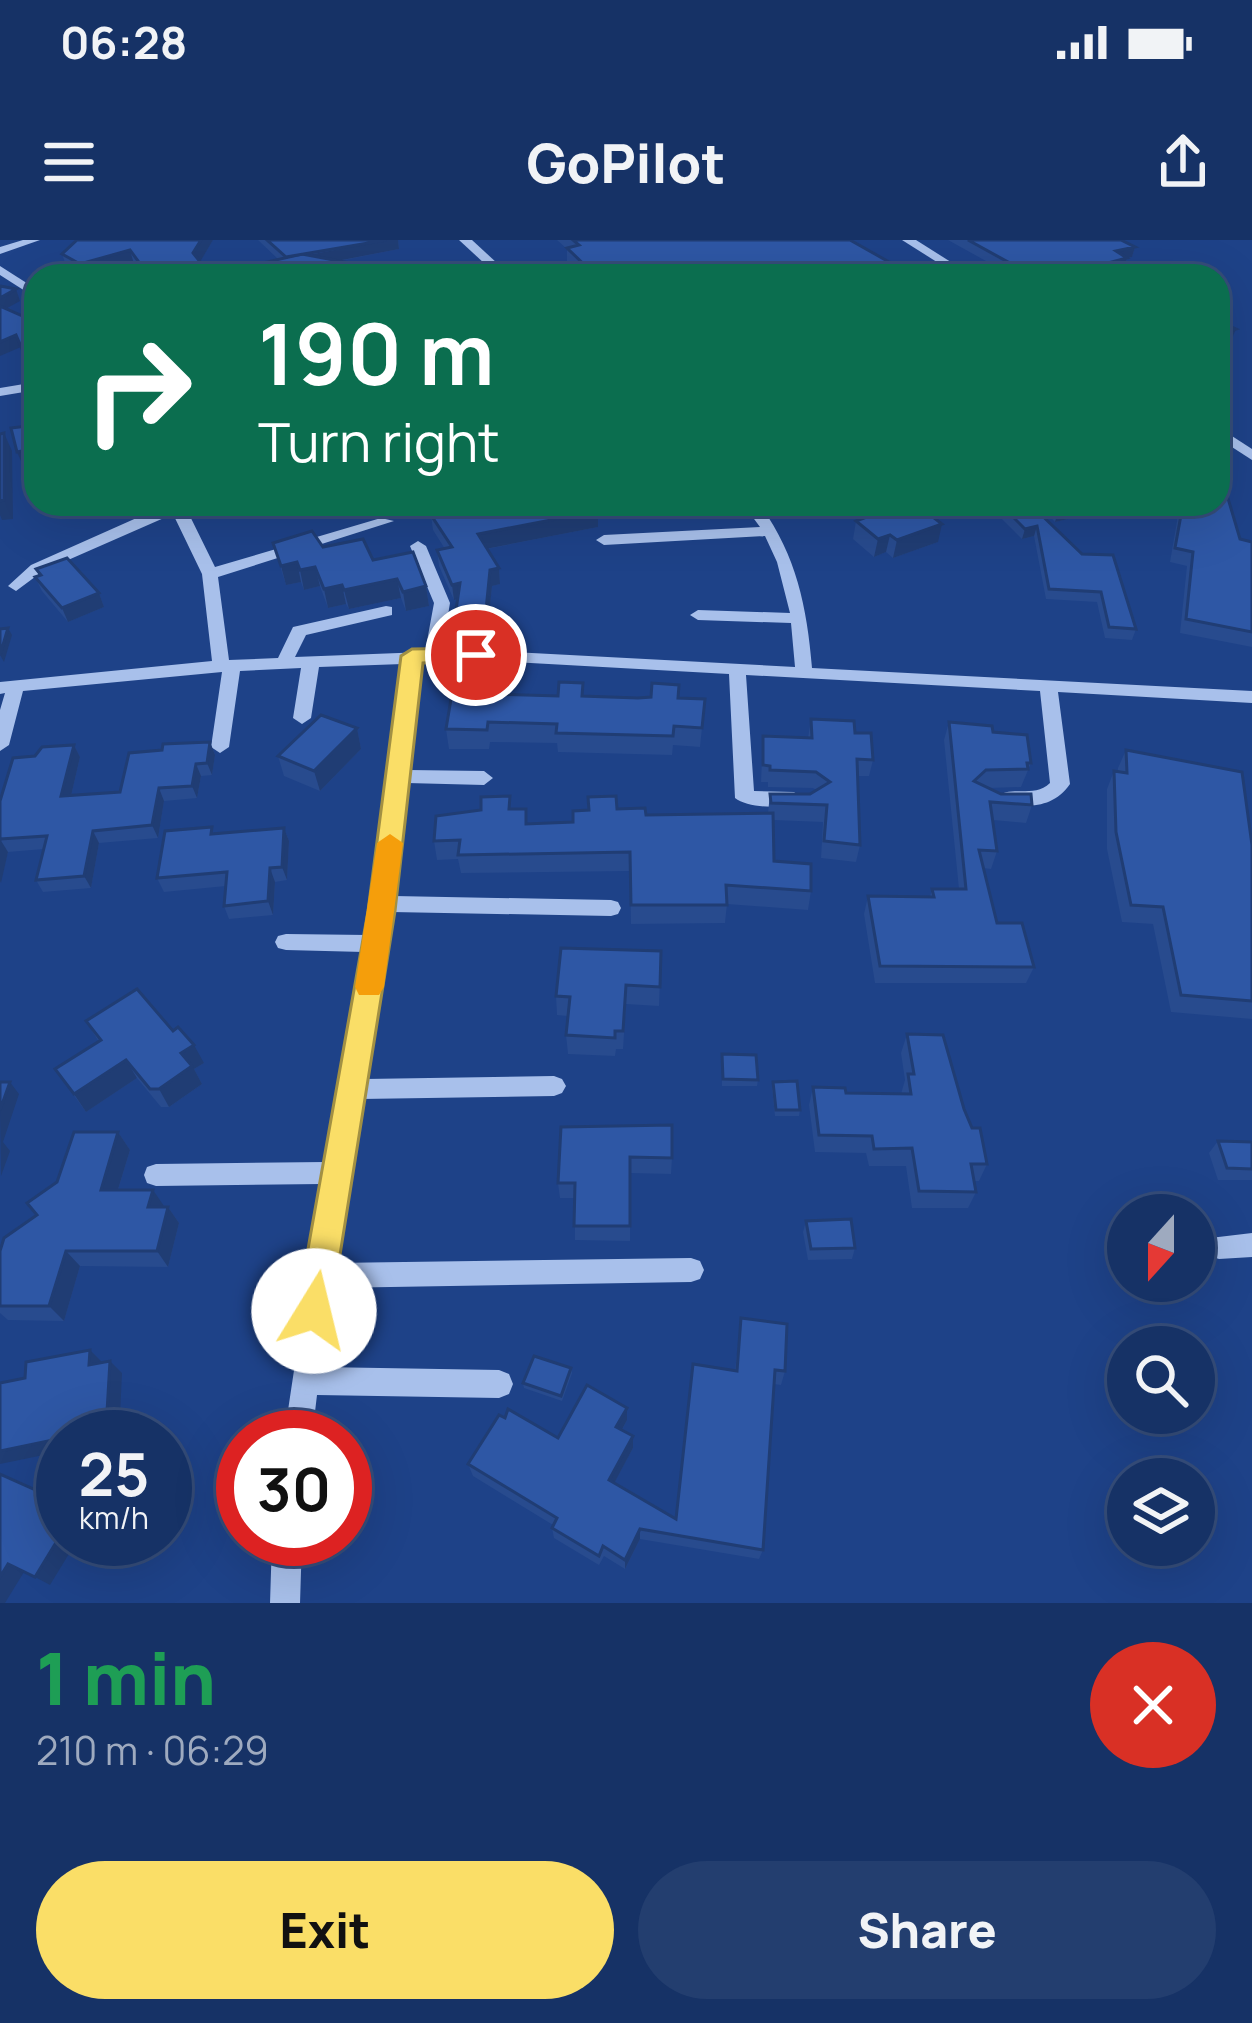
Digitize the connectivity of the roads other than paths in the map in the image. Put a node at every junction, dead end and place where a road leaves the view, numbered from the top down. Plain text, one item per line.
1 (34, 240) edge
2 (464, 240) edge
3 (908, 240) edge
4 (0, 251) edge
5 (491, 264) edge
6 (947, 264) edge
7 (152, 516) edge
8 (181, 516) edge
9 (760, 516) edge
10 (386, 521) dead end
11 (772, 531) junction
12 (604, 540) dead end
13 (418, 547) dead end
14 (210, 574) junction
15 (16, 586) dead end
16 (386, 611) dead end
17 (698, 615) dead end
18 (800, 618) junction
19 (423, 656) junction
20 (310, 662) junction
21 (284, 663) junction
22 (226, 666) junction
23 (737, 668) junction
24 (804, 671) junction
25 (1048, 686) junction
26 (7, 688) edge
27 (1252, 697) edge
28 (302, 718) dead end
29 (220, 747) dead end
30 (3, 756) edge
31 (398, 776) junction
32 (484, 778) dead end
33 (983, 797) edge
34 (813, 800) edge
35 (382, 904) junction
36 (610, 908) dead end
37 (286, 942) dead end
38 (376, 944) junction
39 (554, 1087) dead end
40 (352, 1089) junction
41 (339, 1173) junction
42 (156, 1174) dead end
43 (1252, 1245) edge
44 (1219, 1246) dead end
45 (692, 1270) dead end
46 (319, 1276) junction
47 (304, 1381) junction
48 (499, 1384) dead end
49 (301, 1410) edge
50 (286, 1566) edge
51 (285, 1603) edge

1 - 4 street
2 - 5 street
3 - 6 street
7 - 15 street
8 - 14 street
9 - 11 street
10 - 14 street
11 - 12 street
11 - 18 street
13 - 19 street
14 - 22 street
16 - 21 street
17 - 18 street
18 - 24 street
19 - 20 street
19 - 23 street
19 - 31 street
20 - 21 street
20 - 28 street
21 - 22 street
22 - 26 street
22 - 29 street
23 - 24 street
23 - 34 street
24 - 25 street
25 - 27 street
25 - 33 street
26 - 30 street
31 - 32 street
31 - 35 street
35 - 36 street
35 - 38 street
37 - 38 street
38 - 40 street
39 - 40 street
40 - 41 street
41 - 42 street
41 - 46 street
43 - 44 street
45 - 46 street
46 - 47 street
47 - 48 street
47 - 49 street
50 - 51 street

